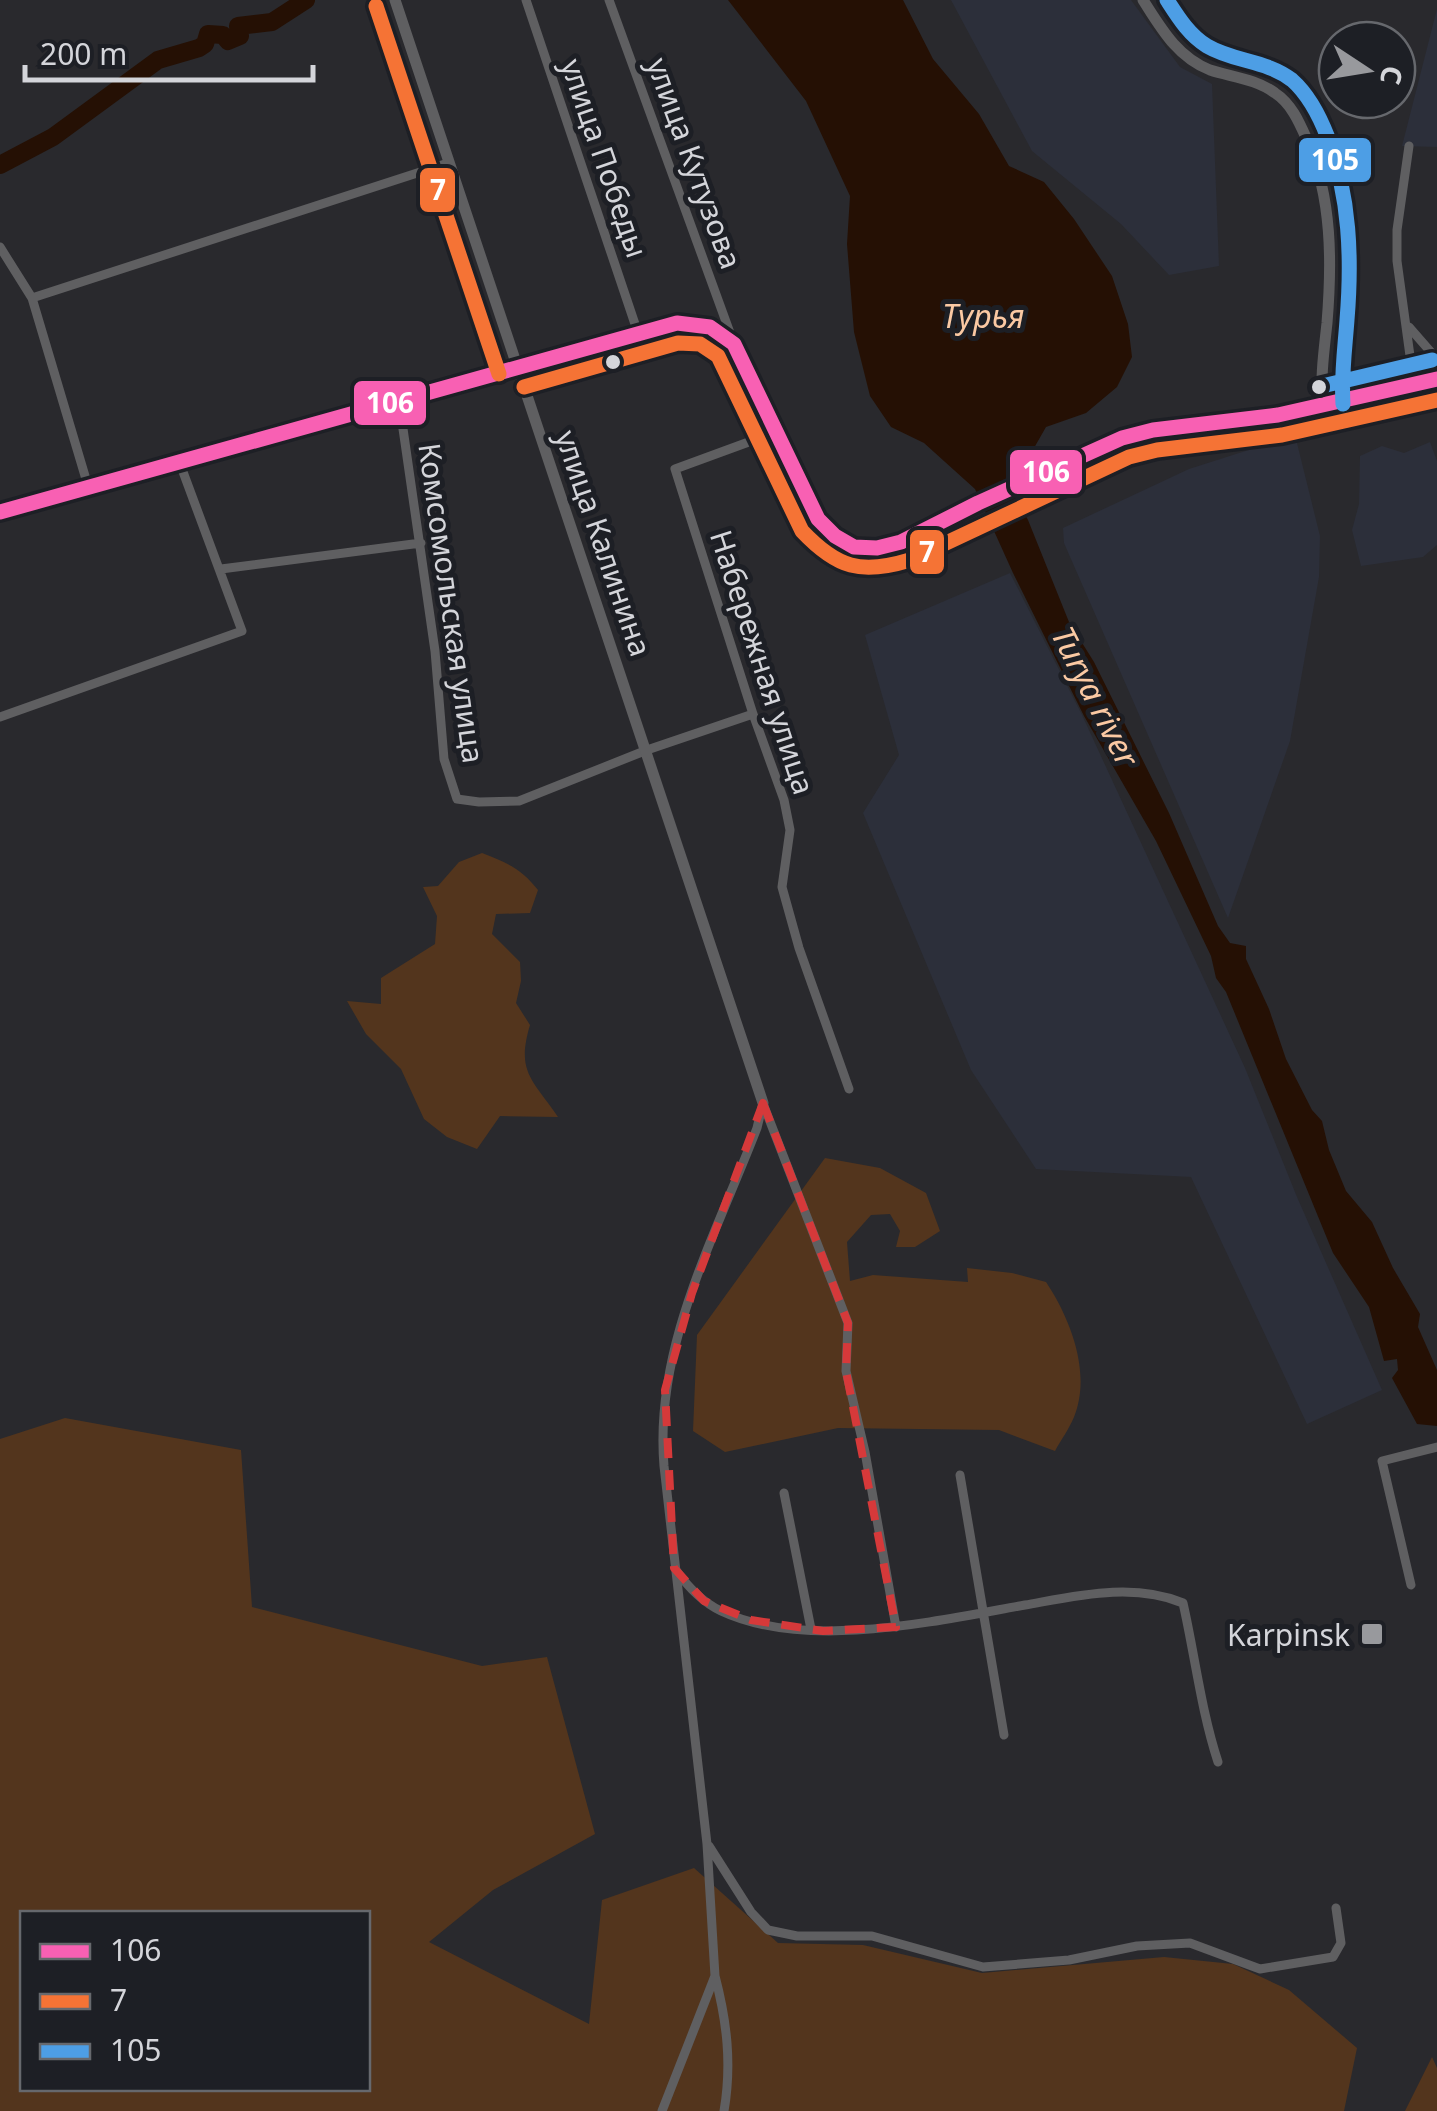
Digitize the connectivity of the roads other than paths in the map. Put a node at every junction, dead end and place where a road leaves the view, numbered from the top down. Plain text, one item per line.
1 (395, 0) edge
2 (526, 0) edge
3 (609, 0) edge
4 (1143, 0) edge
5 (1409, 146) dead end
6 (448, 163) junction
7 (0, 247) edge
8 (32, 298) junction
9 (1408, 325) junction
10 (638, 333) junction
11 (734, 344) junction
12 (1437, 359) edge
13 (518, 368) junction
14 (1433, 380) edge
15 (1414, 385) junction
16 (399, 401) junction
17 (1437, 401) edge
18 (1323, 406) junction
19 (776, 432) junction
20 (180, 461) junction
21 (88, 486) junction
22 (0, 512) edge
23 (420, 543) junction
24 (222, 569) junction
25 (753, 714) junction
26 (0, 717) edge
27 (648, 750) junction
28 (849, 1089) dead end
29 (763, 1103) junction
30 (1437, 1447) edge
31 (960, 1476) dead end
32 (784, 1493) dead end
33 (674, 1568) junction
34 (1411, 1586) dead end
35 (984, 1612) junction
36 (896, 1627) junction
37 (811, 1629) junction
38 (1004, 1735) dead end
39 (1218, 1762) dead end
40 (707, 1844) junction
41 (1336, 1908) dead end
42 (715, 1976) junction
43 (662, 2111) edge
44 (724, 2111) edge

1 - 6 street, улица Калинина
2 - 10 street, улица Победы
3 - 11 street, улица Кутузова
4 - 18 street
5 - 9 street
6 - 8 street
6 - 13 street, улица Калинина
7 - 8 street
8 - 21 street
9 - 12 street
9 - 15 street
10 - 11 street
10 - 13 street
11 - 19 street
13 - 16 street
13 - 27 street, улица Калинина
14 - 15 street
14 - 17 street
15 - 18 street
16 - 20 street
16 - 23 street, Комсомольская улица
18 - 19 street
19 - 25 street, Набережная улица
20 - 21 street
20 - 24 street
21 - 22 street
23 - 24 street
23 - 27 street, Комсомольская улица
24 - 26 street
25 - 27 street, Комсомольская улица
25 - 28 street, Набережная улица
27 - 29 street, улица Калинина
29 - 33 street
29 - 36 street
30 - 34 street
31 - 35 street
32 - 37 street
33 - 37 street
33 - 40 street
35 - 36 street
35 - 38 street
35 - 39 street
36 - 37 street
40 - 41 street
40 - 42 street
42 - 43 street
42 - 44 street

